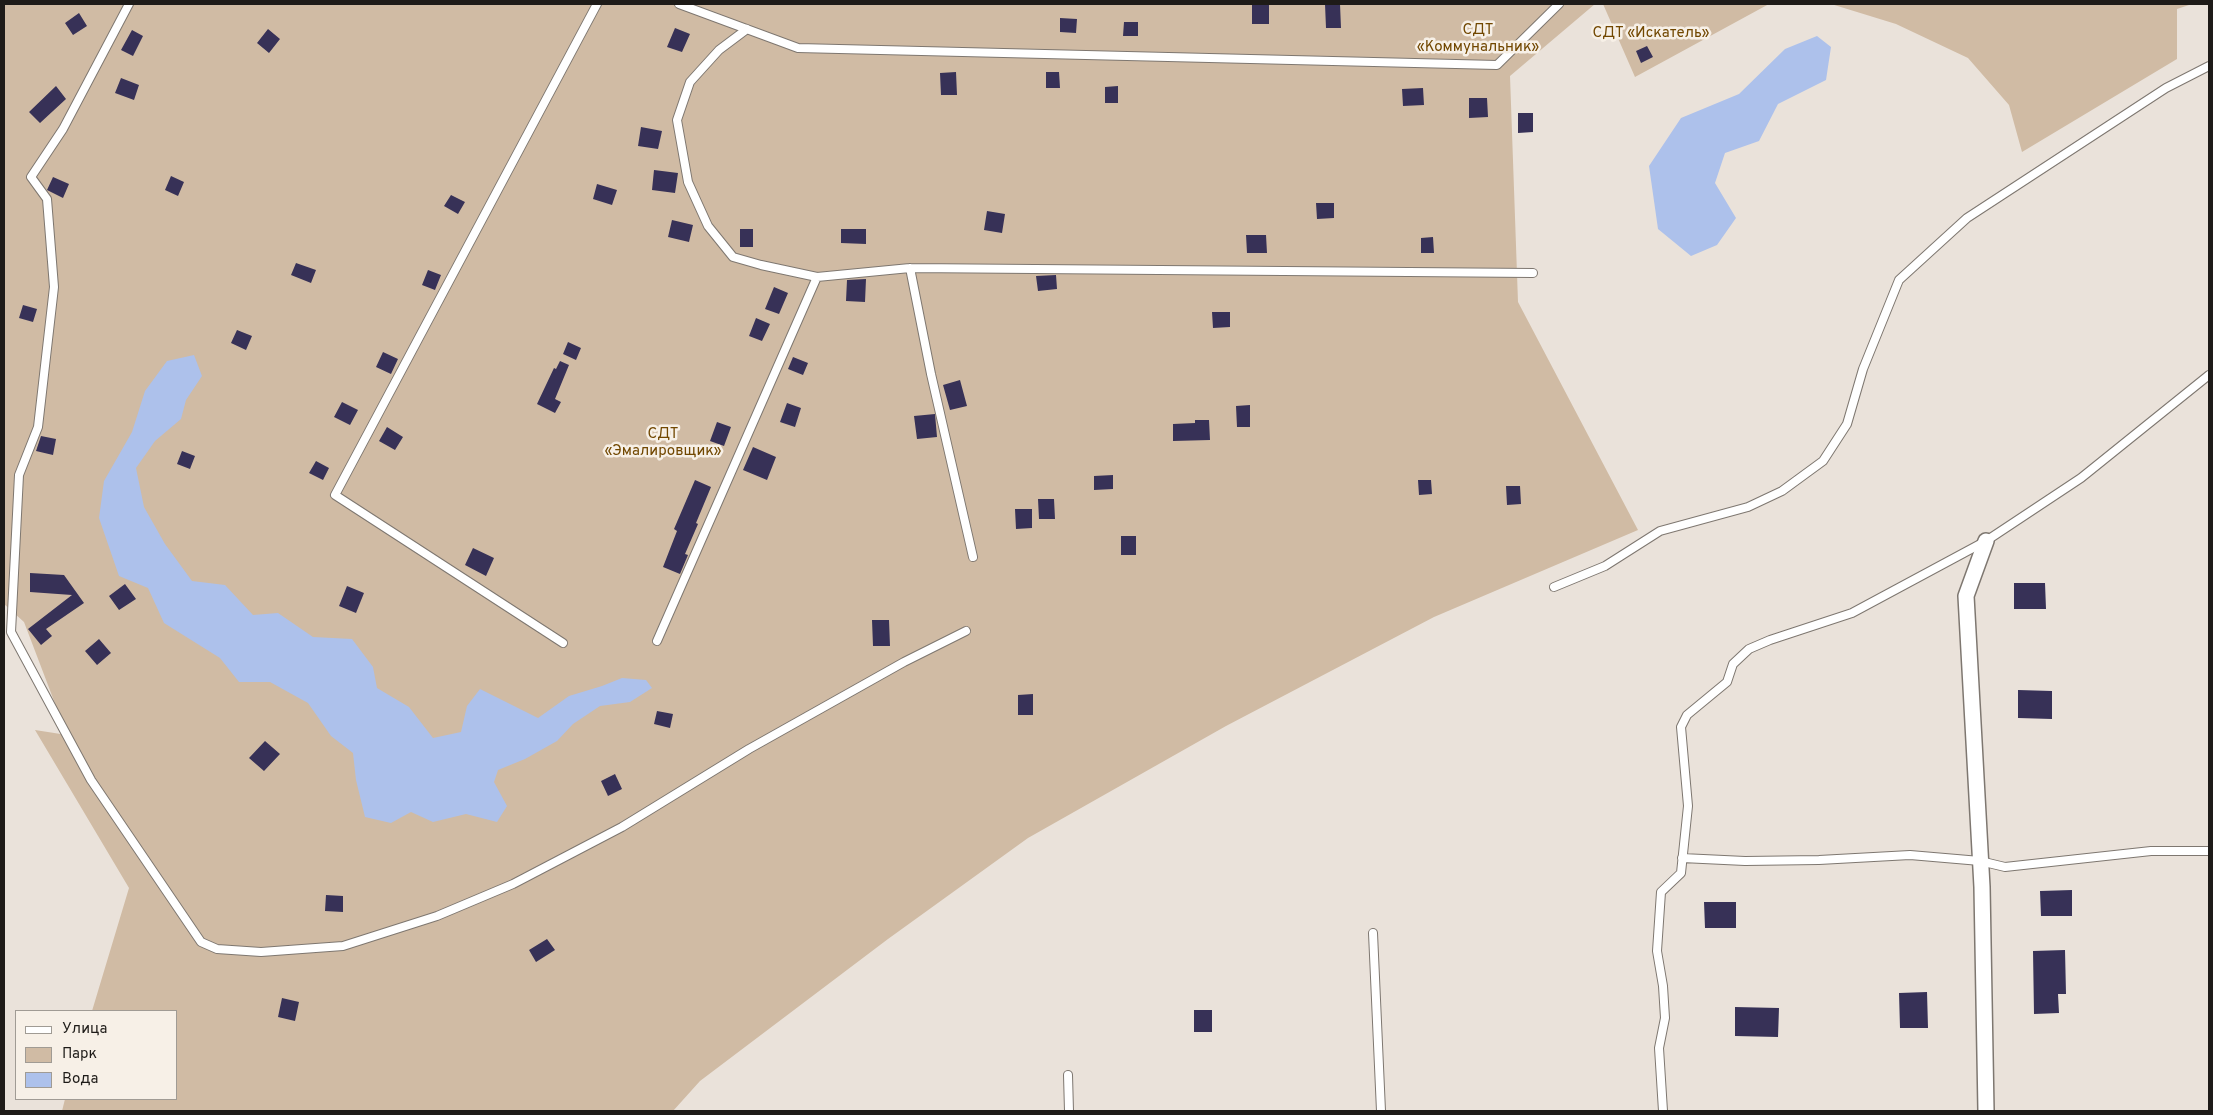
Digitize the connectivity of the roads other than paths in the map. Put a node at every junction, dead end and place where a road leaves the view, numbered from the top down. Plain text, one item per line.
1 (129, 4) edge
2 (597, 4) edge
3 (679, 4) edge
4 (1559, 4) edge
5 (747, 29) junction
6 (2209, 66) edge
7 (910, 268) junction
8 (1534, 273) dead end
9 (817, 277) junction
10 (2209, 375) edge
11 (1986, 541) junction
12 (972, 557) dead end
13 (1554, 588) dead end
14 (966, 631) dead end
15 (657, 641) dead end
16 (563, 644) dead end
17 (2209, 851) edge
18 (1682, 858) junction
19 (1980, 862) junction
20 (1373, 933) dead end
21 (1068, 1075) dead end
22 (1069, 1111) edge
23 (1381, 1111) edge
24 (1663, 1111) edge
25 (1986, 1111) edge

1 - 14 lane
2 - 16 lane
3 - 5 lane
4 - 5 lane
5 - 9 lane
6 - 13 lane
7 - 8 lane
7 - 9 lane
7 - 12 lane
9 - 15 lane
10 - 11 lane
11 - 18 lane
11 - 19 street
17 - 19 lane
18 - 19 lane
18 - 24 lane
19 - 25 street
20 - 23 lane
21 - 22 lane

